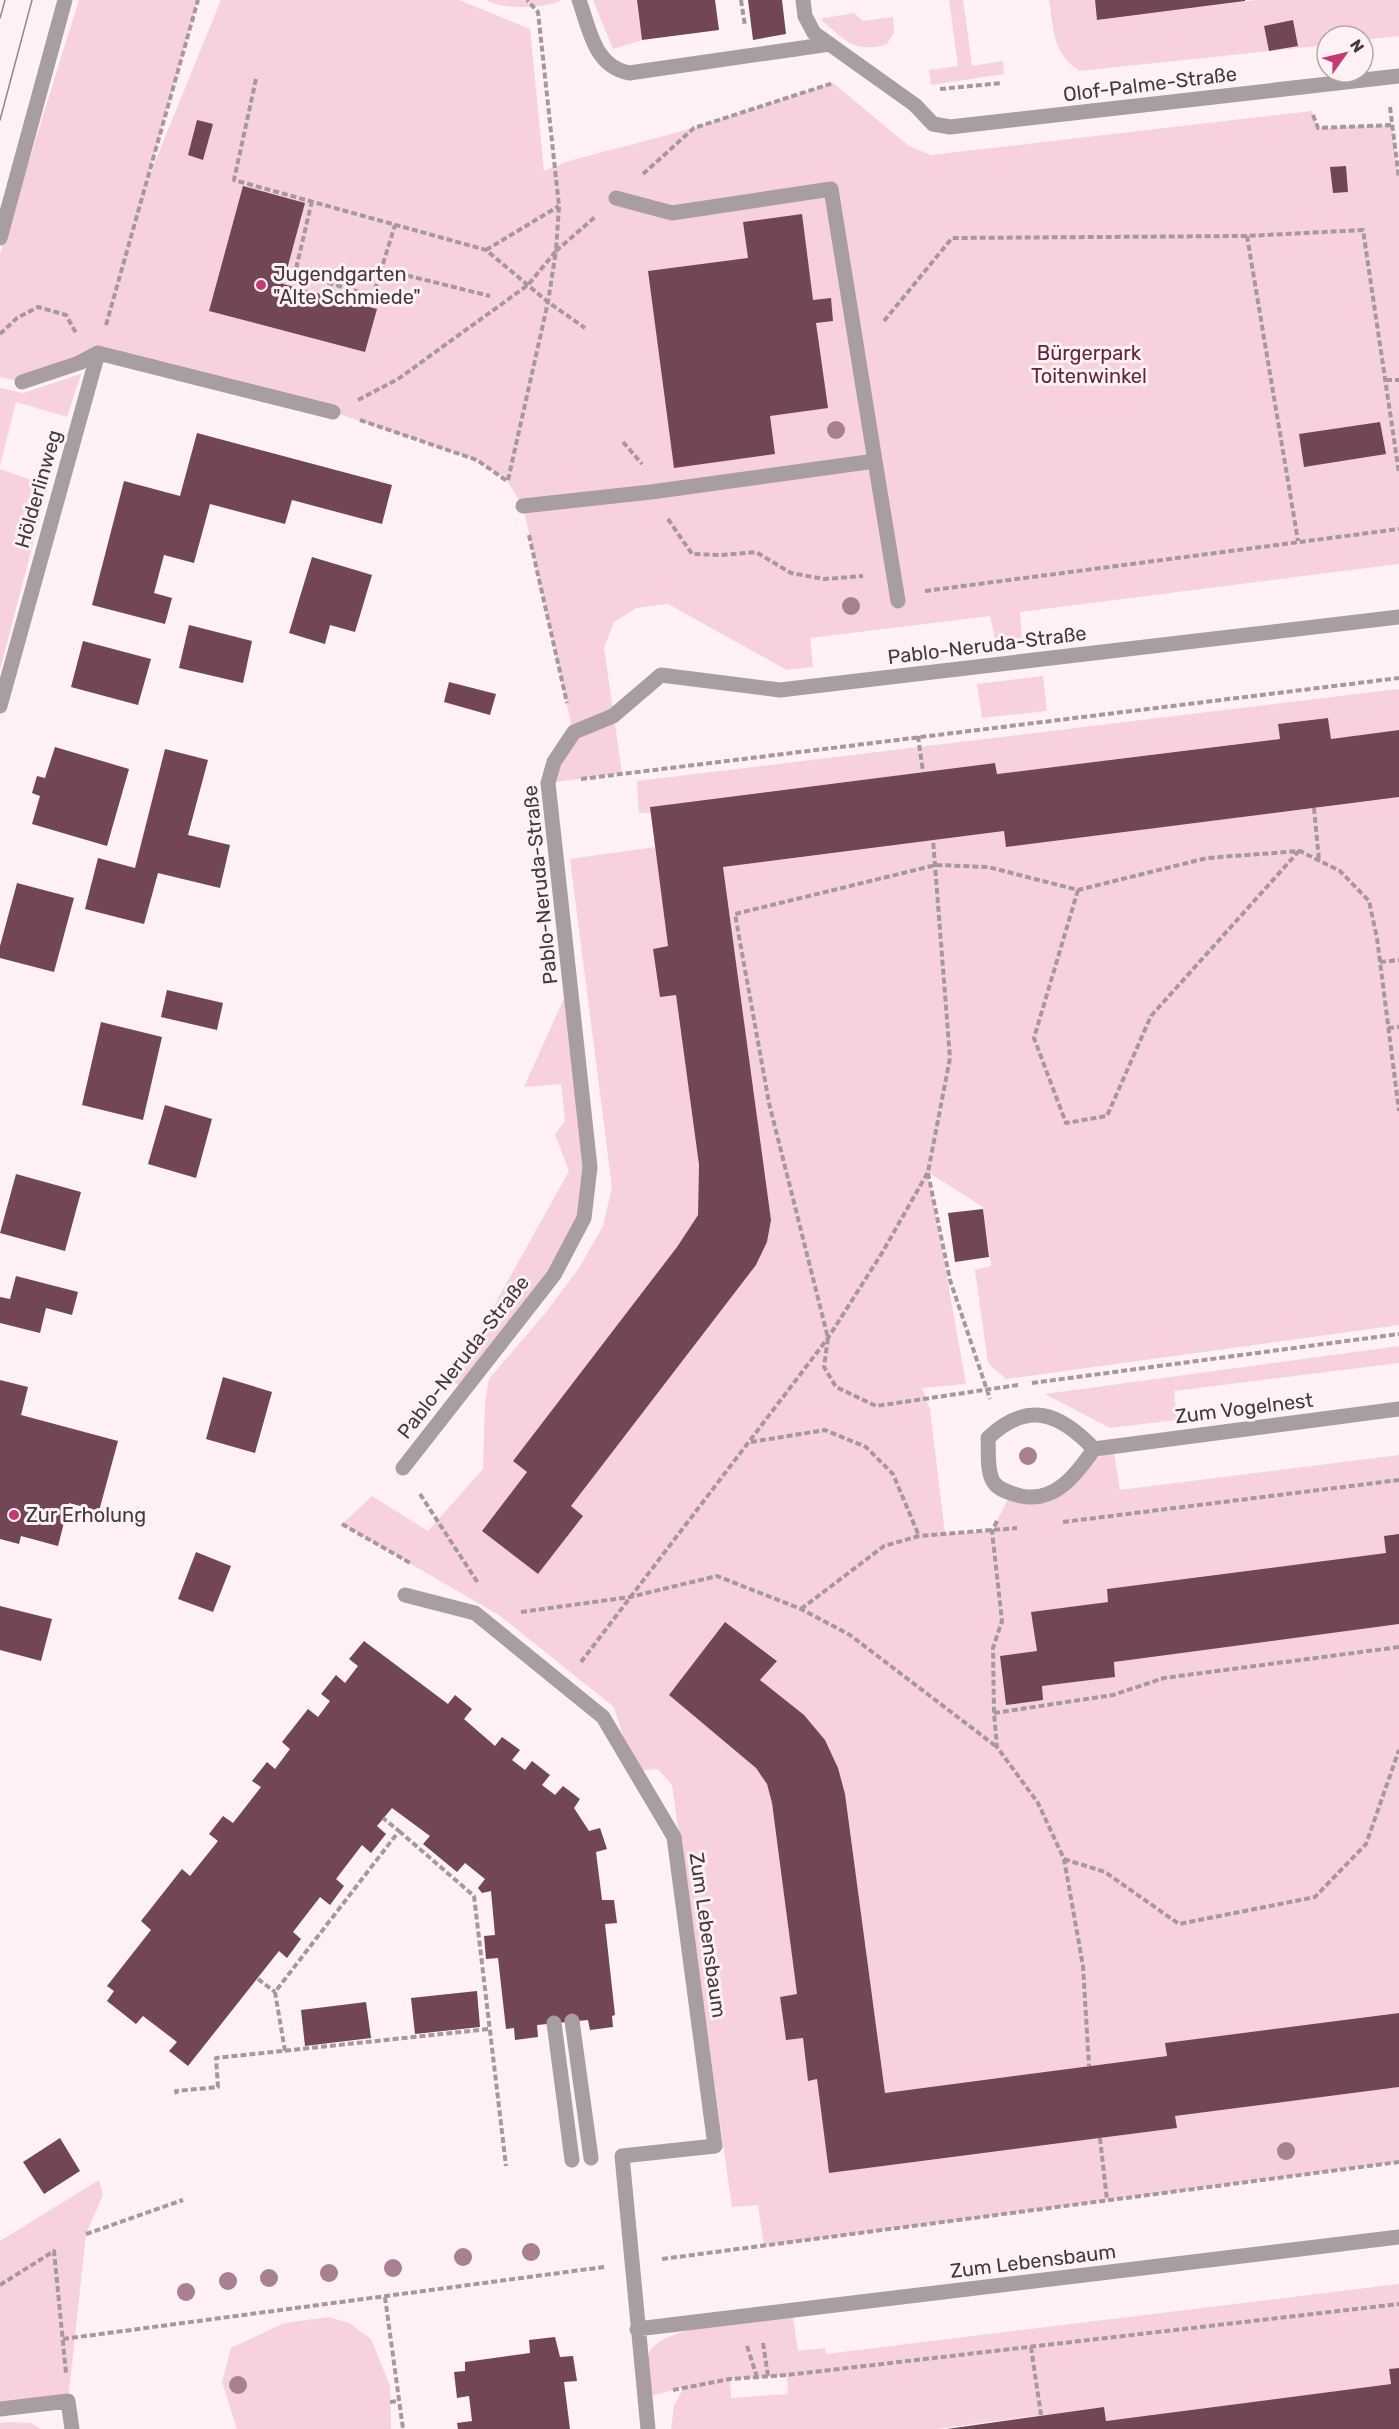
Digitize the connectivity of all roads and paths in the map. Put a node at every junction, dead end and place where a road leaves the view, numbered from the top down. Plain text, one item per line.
1 (65, 0) edge
2 (198, 0) edge
3 (527, 0) edge
4 (579, 0) edge
5 (803, 0) edge
6 (830, 44) junction
7 (1399, 76) edge
8 (256, 78) dead end
9 (833, 83) dead end
10 (1002, 83) dead end
11 (935, 89) dead end
12 (1389, 101) dead end
13 (1312, 111) dead end
14 (1392, 125) junction
15 (1399, 178) edge
16 (616, 198) junction
17 (312, 201) junction
18 (558, 206) junction
19 (395, 225) junction
20 (1247, 236) junction
21 (0, 238) edge
22 (486, 250) junction
23 (556, 251) junction
24 (381, 269) junction
25 (528, 285) junction
26 (490, 296) dead end
27 (548, 302) junction
28 (585, 328) dead end
29 (878, 329) dead end
30 (0, 334) edge
31 (98, 353) junction
32 (79, 363) junction
33 (1386, 380) junction
34 (1399, 380) edge
35 (22, 382) dead end
36 (333, 412) junction
37 (623, 442) dead end
38 (875, 461) junction
39 (1399, 473) edge
40 (507, 481) junction
41 (651, 492) junction
42 (523, 506) junction
43 (1399, 529) edge
44 (1298, 541) junction
45 (894, 573) junction
46 (914, 592) dead end
47 (898, 601) dead end
48 (1399, 617) edge
49 (1399, 678) edge
50 (0, 706) edge
51 (573, 732) junction
52 (918, 736) junction
53 (923, 772) dead end
54 (548, 783) junction
55 (1314, 808) dead end
56 (933, 840) dead end
57 (1300, 851) junction
58 (1319, 861) junction
59 (936, 865) junction
60 (1078, 890) junction
61 (1399, 960) edge
62 (1380, 963) junction
63 (1399, 1027) edge
64 (1388, 1028) junction
65 (1399, 1111) edge
66 (928, 1172) junction
67 (1399, 1334) edge
68 (828, 1338) junction
69 (986, 1389) junction
70 (1399, 1409) edge
71 (1002, 1425) junction
72 (750, 1442) junction
73 (1094, 1449) junction
74 (403, 1468) joint
75 (1399, 1480) edge
76 (1011, 1493) junction
77 (1062, 1522) dead end
78 (1027, 1526) dead end
79 (992, 1531) junction
80 (919, 1536) junction
81 (480, 1587) dead end
82 (405, 1594) dead end
83 (630, 1597) junction
84 (801, 1609) junction
85 (510, 1614) dead end
86 (1399, 1647) edge
87 (578, 1666) dead end
88 (994, 1713) junction
89 (998, 1747) junction
90 (1399, 1750) edge
91 (383, 1818) dead end
92 (399, 1831) junction
93 (1064, 1859) junction
94 (258, 1979) dead end
95 (275, 1992) junction
96 (572, 2021) dead end
97 (554, 2024) dead end
98 (489, 2029) junction
99 (285, 2051) junction
100 (1089, 2066) dead end
101 (177, 2094) dead end
102 (1100, 2138) dead end
103 (591, 2158) dead end
104 (572, 2160) dead end
105 (1399, 2162) edge
106 (506, 2166) dead end
107 (183, 2200) dead end
108 (1107, 2200) junction
109 (86, 2234) dead end
110 (1399, 2237) edge
111 (632, 2264) junction
112 (0, 2285) edge
113 (385, 2297) junction
114 (1399, 2304) edge
115 (637, 2329) junction
116 (63, 2339) junction
117 (1031, 2347) junction
118 (644, 2398) junction
119 (399, 2400) junction
120 (68, 2401) junction
121 (390, 2402) dead end
122 (0, 2409) edge
123 (1041, 2415) dead end
124 (72, 2429) edge
125 (403, 2429) edge
126 (648, 2429) edge

1 - 21 street
2 - 31 path
3 - 18 path
4 - 6 street
5 - 6 street, Olof-Palme-Straße
6 - 7 street, Olof-Palme-Straße
8 - 17 path
9 - 16 path
10 - 11 path
12 - 14 path
13 - 14 path
14 - 15 path
16 - 23 path
16 - 38 street
17 - 19 path
17 - 24 path
18 - 22 path
18 - 23 path
19 - 22 path
19 - 24 path
20 - 29 path
20 - 33 path
20 - 44 path
22 - 25 path
23 - 25 path
23 - 27 path
24 - 26 path
25 - 27 path
25 - 36 path
27 - 28 path
27 - 40 path
30 - 32 path
31 - 32 street
31 - 36 street
31 - 50 street, Hölderlinweg
32 - 35 street
33 - 34 path
33 - 39 path
36 - 40 path
37 - 41 path
38 - 41 street
38 - 45 street
40 - 42 path
41 - 42 street
41 - 45 path
42 - 51 path
43 - 44 path
44 - 46 path
45 - 47 street
48 - 51 street, Pablo-Neruda-Straße
49 - 52 path
51 - 54 street, Pablo-Neruda-Straße
52 - 53 path
52 - 54 path
54 - 74 street, Pablo-Neruda-Straße
55 - 58 path
56 - 59 path
57 - 58 path
57 - 60 path
57 - 60 path
58 - 62 path
59 - 60 path
59 - 66 path
59 - 68 path
61 - 62 path
62 - 64 path
63 - 64 path
64 - 65 path
66 - 68 path
66 - 69 path
67 - 69 path
68 - 69 path
68 - 72 path
69 - 71 path
70 - 73 street, Zum Vogelnest
71 - 73 street
71 - 76 street
72 - 80 path
72 - 83 path
73 - 76 street
74 - 81 path
75 - 77 path
76 - 79 path
78 - 79 path
79 - 80 path
79 - 88 path
80 - 84 path
82 - 111 street, Zum Lebensbaum
83 - 84 path
83 - 85 path
83 - 87 path
84 - 89 path
86 - 88 path
88 - 89 path
89 - 93 path
90 - 93 path
91 - 92 path
92 - 95 path
92 - 98 path
93 - 100 path
94 - 95 path
95 - 99 path
96 - 103 street
97 - 104 street
98 - 99 path
98 - 106 path
99 - 101 path
102 - 108 path
105 - 108 path
107 - 109 path
108 - 111 path
110 - 115 street, Zum Lebensbaum
111 - 113 path
111 - 115 street, Zum Lebensbaum
112 - 116 path
113 - 116 path
113 - 119 path
114 - 117 path
115 - 118 street, Zum Lebensbaum
116 - 120 path
117 - 118 path
117 - 123 path
118 - 126 street, Zum Lebensbaum
119 - 121 path
119 - 125 path
120 - 122 street
120 - 124 street

